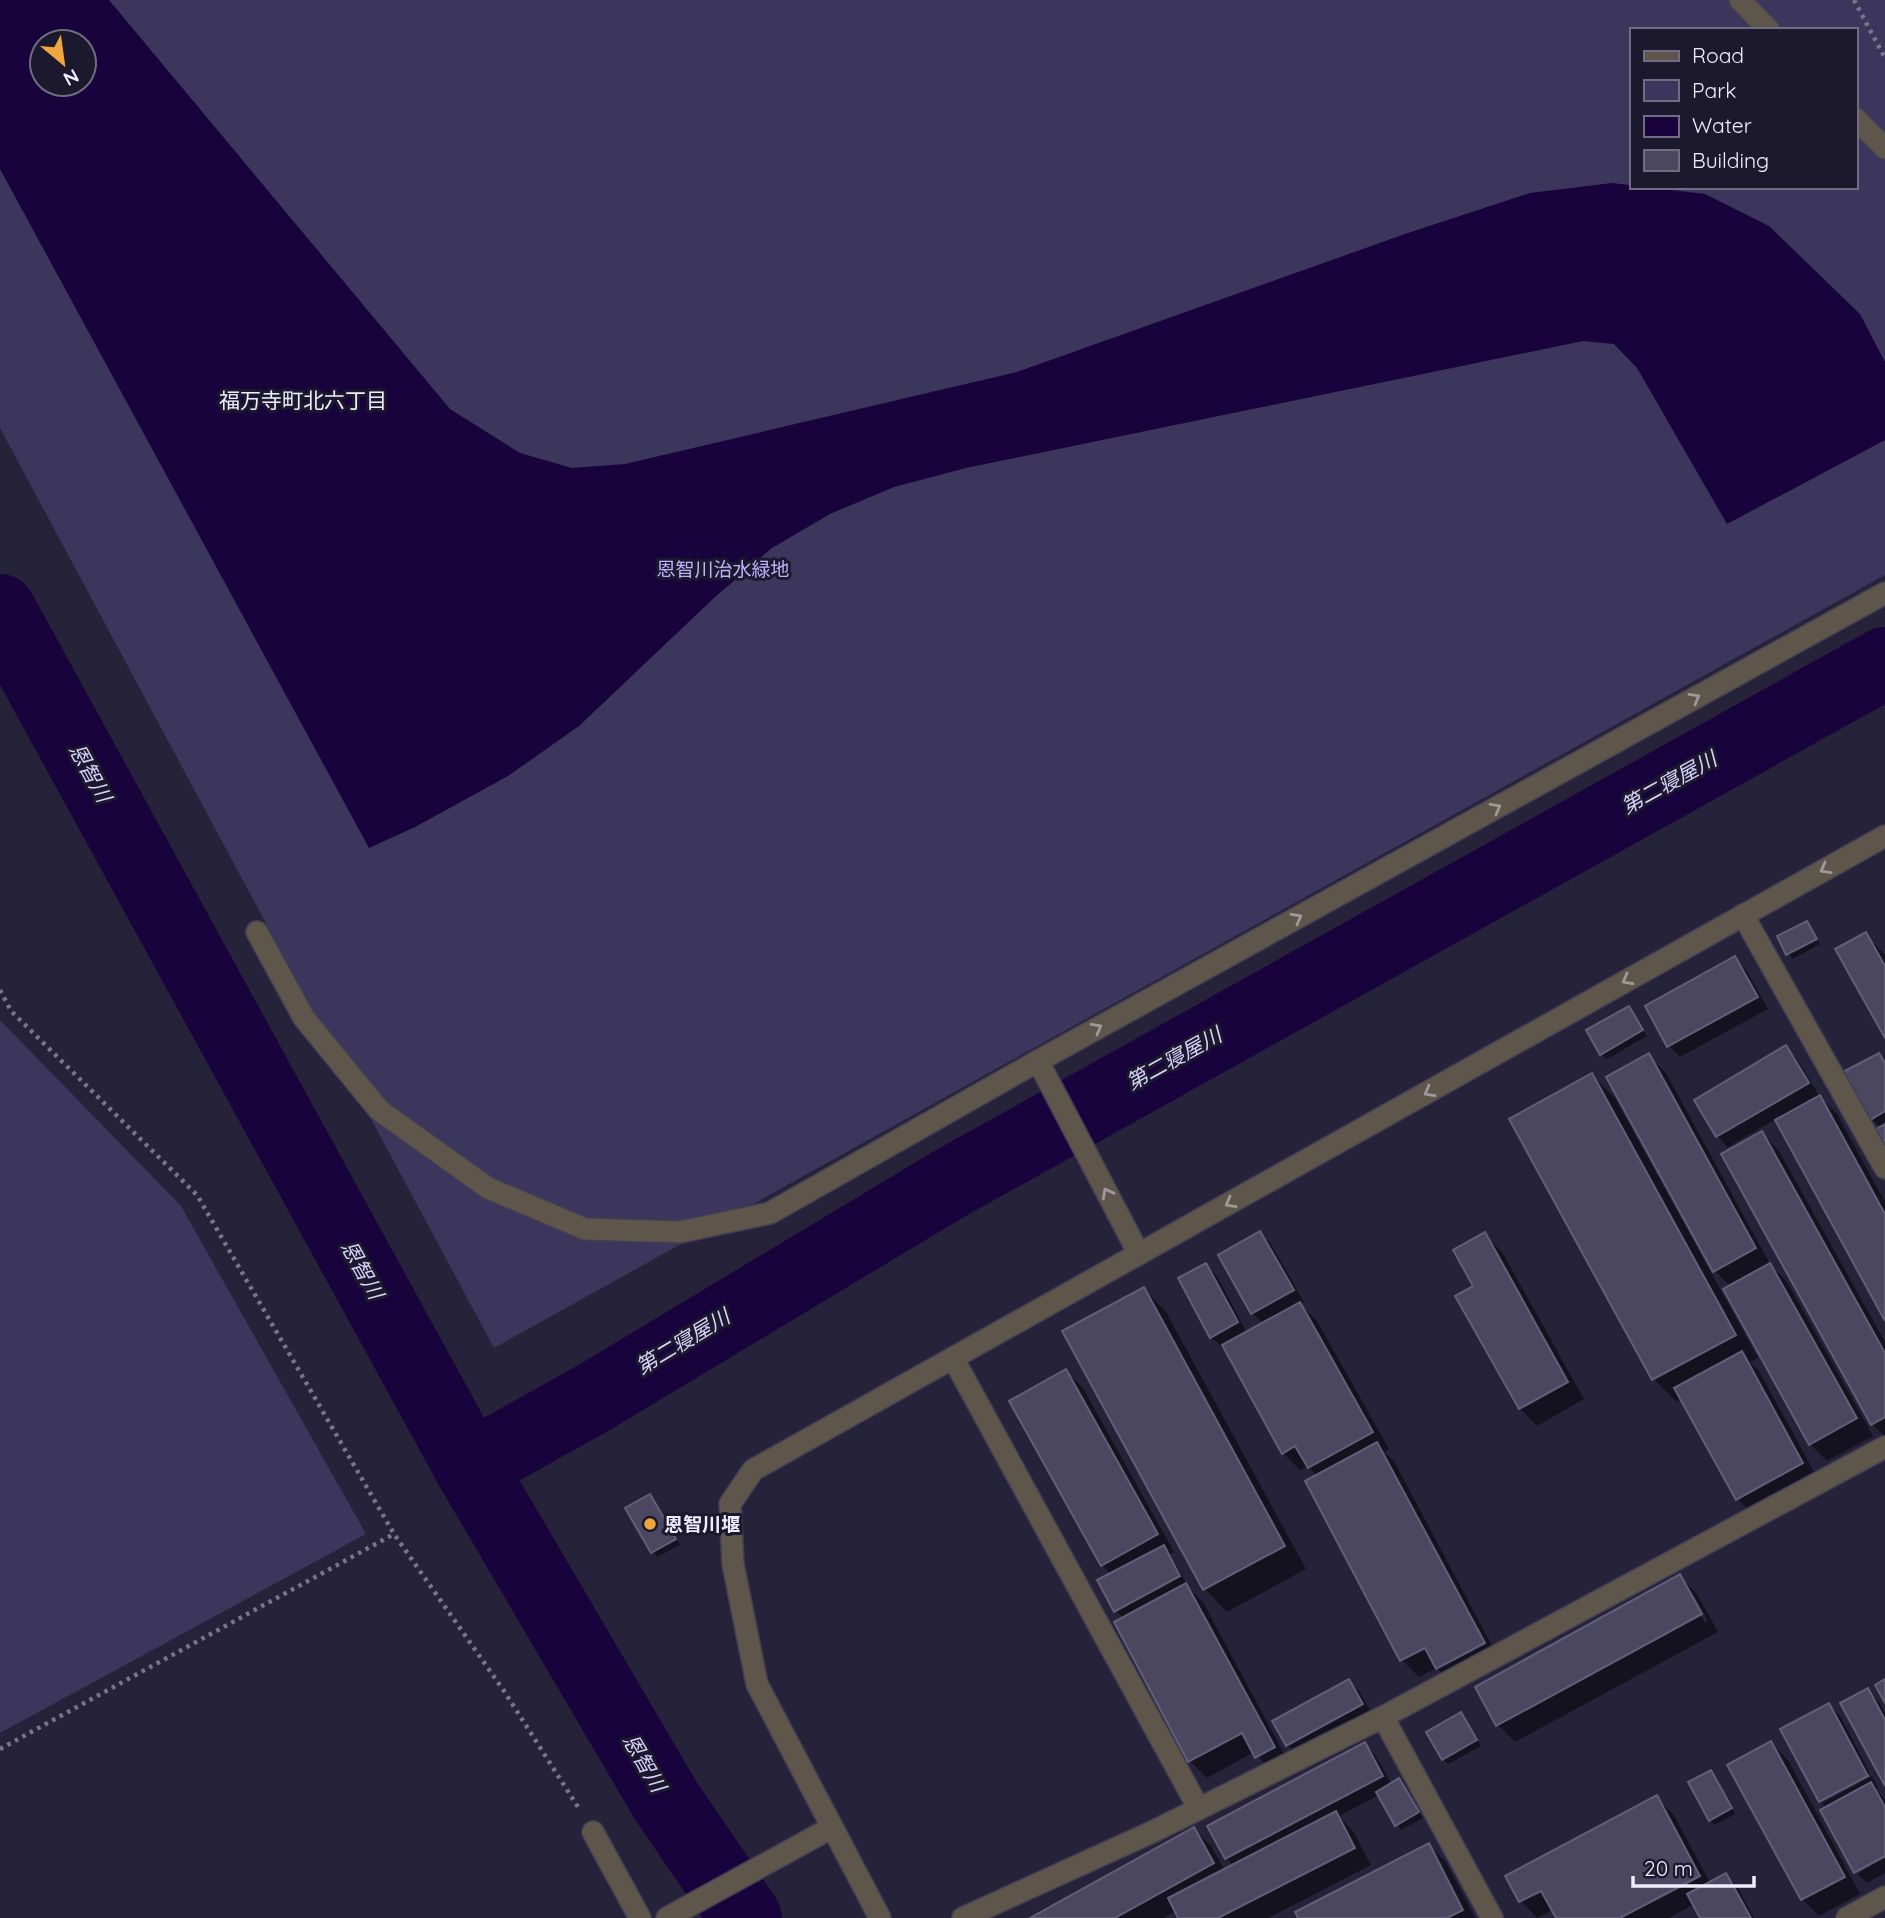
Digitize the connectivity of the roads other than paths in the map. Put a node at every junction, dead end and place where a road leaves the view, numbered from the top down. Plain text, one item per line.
1 (1740, 0) edge
2 (1767, 28) edge
3 (1857, 120) edge
4 (1885, 148) edge
5 (1885, 593) edge
6 (1885, 836) edge
7 (1743, 915) junction
8 (257, 932) dead end
9 (1038, 1061) junction
10 (1885, 1168) edge
11 (1139, 1254) junction
12 (953, 1358) junction
13 (1885, 1447) edge
14 (1382, 1717) junction
15 (1199, 1809) junction
16 (831, 1828) junction
17 (593, 1832) road end
18 (1885, 1897) edge
19 (640, 1918) edge
20 (667, 1918) edge
21 (880, 1918) edge
22 (962, 1918) edge
23 (1492, 1918) edge
24 (1847, 1918) edge

1 - 2 street
3 - 4 street
9 -> 5 street
6 -> 7 street
7 - 10 street
7 -> 11 street
8 - 9 street
11 -> 9 street
11 - 12 street
12 - 15 street
12 - 16 street
13 - 14 street
14 - 15 street
14 - 23 street
15 - 22 street
16 - 20 street
16 - 21 street
17 - 19 street
18 - 24 street

